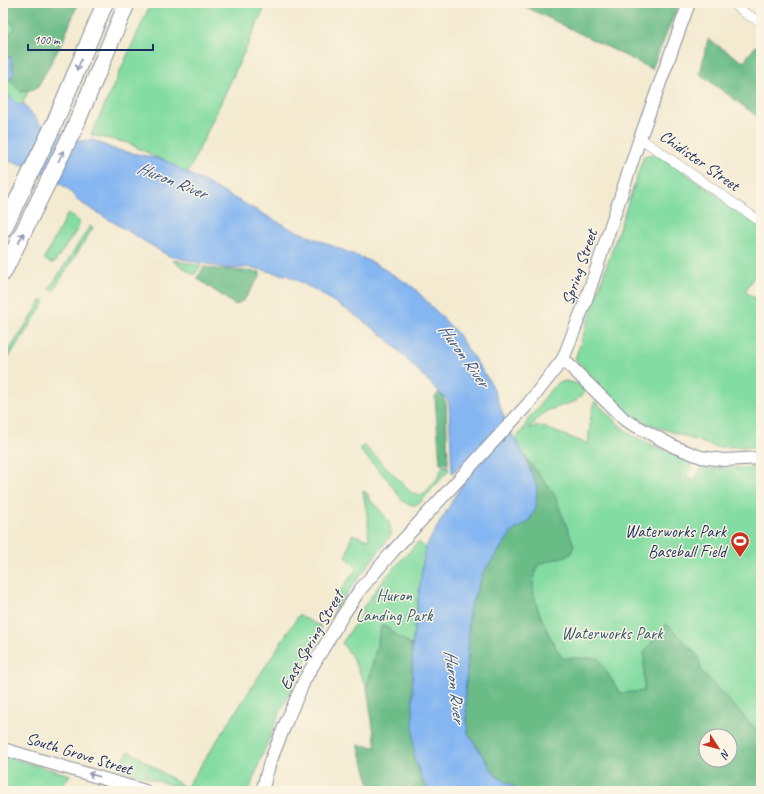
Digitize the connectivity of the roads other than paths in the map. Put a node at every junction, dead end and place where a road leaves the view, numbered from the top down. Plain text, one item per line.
1 (105, 3) edge
2 (127, 3) edge
3 (689, 3) edge
4 (734, 3) edge
5 (761, 20) edge
6 (640, 138) junction
7 (761, 222) edge
8 (3, 230) edge
9 (3, 273) edge
10 (563, 359) junction
11 (761, 458) edge
12 (435, 504) joint
13 (3, 749) edge
14 (145, 791) edge
15 (262, 791) edge

1 -> 8 highway
9 -> 2 highway
3 - 6 main road, Spring Street
4 - 5 street
6 - 7 street, Chidister Street
6 - 10 main road, Spring Street
10 - 11 main road
10 - 12 main road, Spring Street
12 - 15 main road, East Spring Street
14 -> 13 main road, South Grove Street

